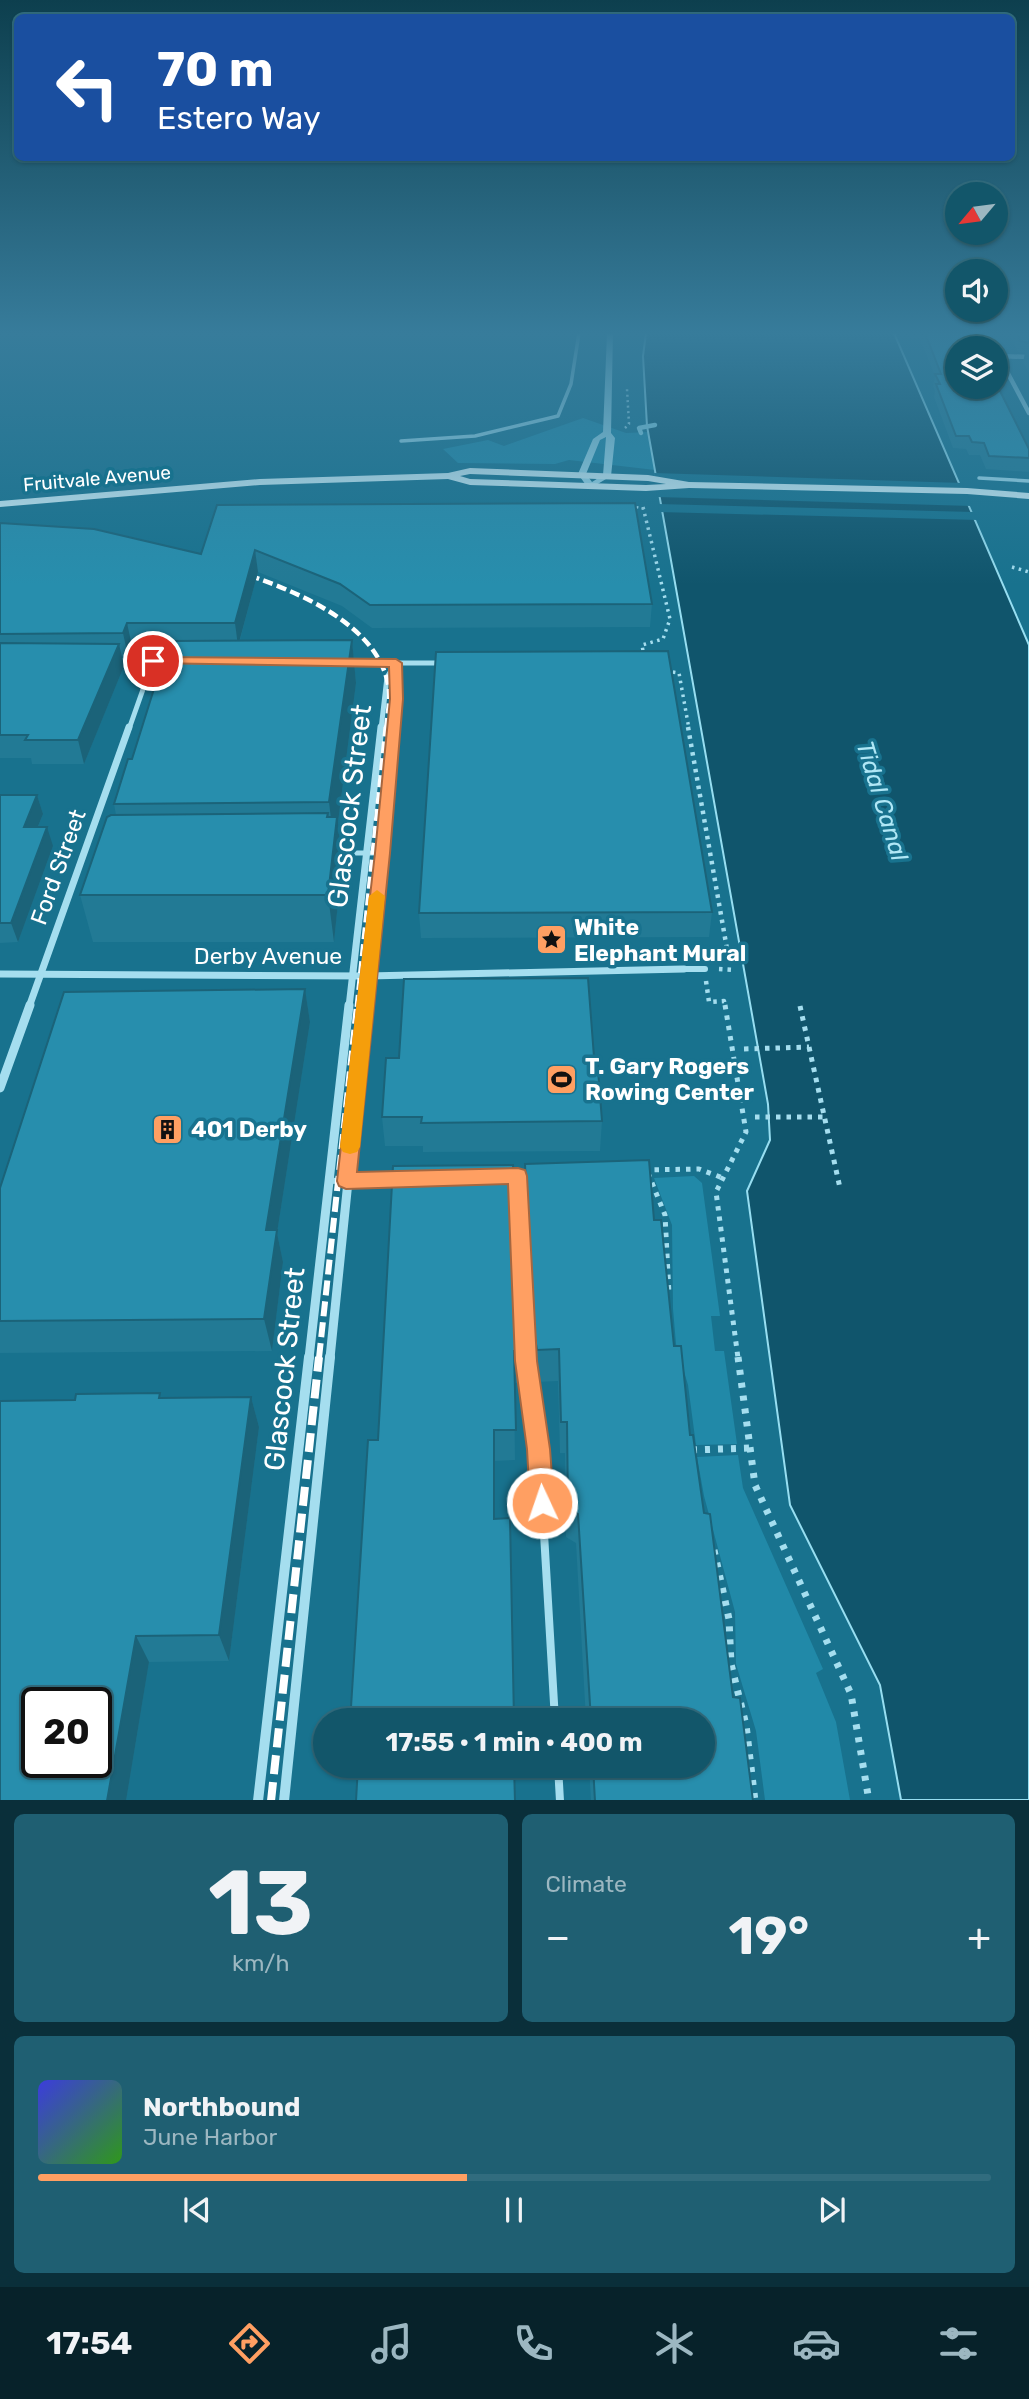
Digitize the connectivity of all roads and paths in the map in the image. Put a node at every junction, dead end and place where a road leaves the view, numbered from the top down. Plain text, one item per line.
1 (554, 417) edge
2 (607, 417) edge
3 (607, 433) junction
4 (401, 441) dead end
5 (583, 474) junction
6 (448, 476) junction
7 (607, 476) junction
8 (979, 478) dead end
9 (1029, 481) edge
10 (647, 483) junction
11 (591, 486) junction
12 (1029, 496) edge
13 (0, 504) edge
14 (624, 505) edge
15 (1012, 567) dead end
16 (1029, 572) edge
17 (111, 661) edge
18 (153, 661) junction
19 (180, 661) edge
20 (634, 661) edge
21 (339, 662) edge
22 (396, 663) junction
23 (450, 663) edge
24 (657, 671) edge
25 (326, 853) edge
26 (367, 853) junction
27 (382, 853) junction
28 (83, 856) junction
29 (97, 856) edge
30 (684, 969) joint
31 (705, 969) junction
32 (0, 974) edge
33 (40, 974) junction
34 (352, 976) junction
35 (368, 976) junction
36 (800, 1006) dead end
37 (809, 1047) junction
38 (744, 1049) dead end
39 (0, 1088) edge
40 (755, 1117) dead end
41 (824, 1117) junction
42 (634, 1170) edge
43 (647, 1170) junction
44 (505, 1176) edge
45 (723, 1178) junction
46 (412, 1179) edge
47 (328, 1181) junction
48 (346, 1181) junction
49 (840, 1188) dead end
50 (669, 1300) edge
51 (690, 1436) edge
52 (750, 1448) junction
53 (692, 1450) junction
54 (694, 1461) edge
55 (710, 1535) edge
56 (554, 1708) edge
57 (559, 1778) edge
58 (258, 1800) edge
59 (284, 1800) edge
60 (560, 1800) edge
61 (755, 1800) edge
62 (869, 1800) edge

1 - 4 lane
2 - 3 street
3 - 5 street
3 - 7 street
5 - 6 main road, Fruitvale Avenue
5 - 7 main road, Fruitvale Avenue
5 - 11 street
6 - 11 main road, Fruitvale Avenue
6 - 13 main road, Fruitvale Avenue
7 - 10 main road, Fruitvale Avenue
7 - 11 street
8 - 9 lane
10 - 11 main road, Fruitvale Avenue
10 - 12 main road, Fruitvale Avenue
14 - 20 path
15 - 16 path
17 - 18 street
18 - 19 street
18 - 28 street, Ford Street
21 - 22 street
22 - 23 street
22 - 26 street, Glascock Street
22 - 27 street, Glascock Street
24 - 31 path
25 - 26 lane
26 - 27 lane
26 - 34 street, Glascock Street
27 - 35 street, Glascock Street
28 - 29 lane
28 - 33 street, Ford Street
30 - 31 street, Derby Avenue
30 - 35 street, Derby Avenue
31 - 45 path
32 - 33 street, Derby Avenue
33 - 34 street, Derby Avenue
33 - 39 street, Ford Street
34 - 35 street, Derby Avenue
34 - 47 street, Glascock Street
35 - 48 street, Glascock Street
36 - 37 path
37 - 38 path
37 - 41 path
40 - 41 path
41 - 49 path
42 - 43 path
43 - 45 path
43 - 50 path
44 - 56 lane
45 - 52 path
46 - 48 lane
47 - 48 lane
47 - 58 street, Glascock Street
48 - 59 street, Glascock Street
51 - 53 path
52 - 53 path
52 - 62 path
53 - 54 path
55 - 61 path
57 - 60 lane

